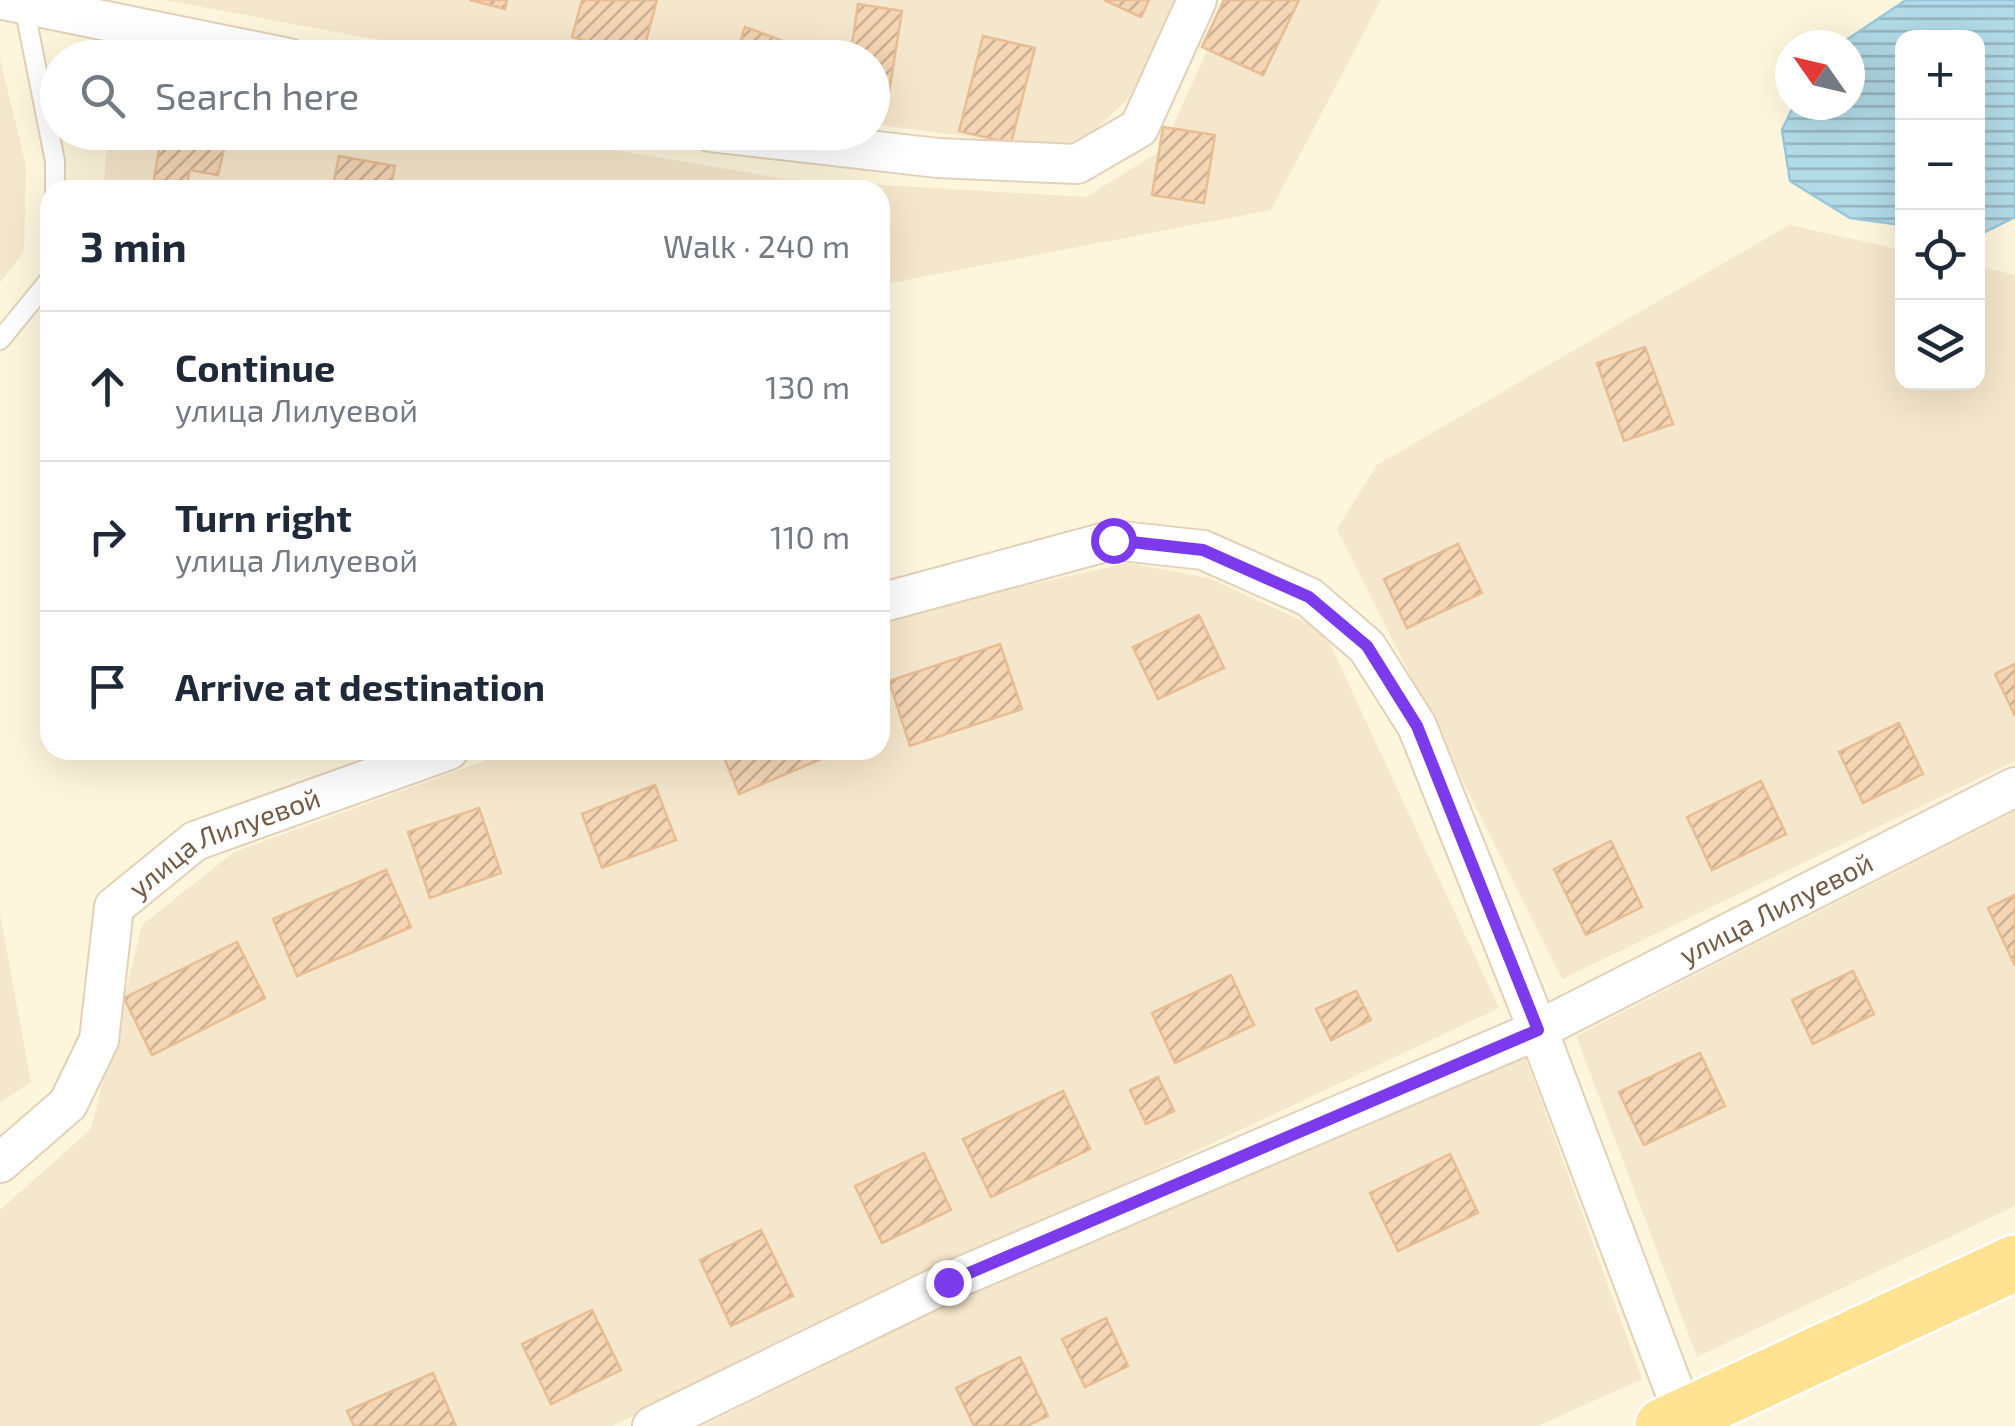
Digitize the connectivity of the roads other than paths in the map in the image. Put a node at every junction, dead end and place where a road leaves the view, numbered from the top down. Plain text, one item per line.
1 (1197, 0) edge
2 (13, 3) edge
3 (80, 8) edge
4 (214, 40) edge
5 (40, 105) edge
6 (52, 150) edge
7 (868, 150) edge
8 (55, 180) edge
9 (40, 291) edge
10 (0, 340) edge
11 (890, 600) edge
12 (421, 760) edge
13 (2015, 787) edge
14 (1538, 1030) junction
15 (0, 1163) edge
16 (2015, 1264) edge
17 (1673, 1421) edge
18 (652, 1426) edge

1 - 7 street
2 - 3 street
2 - 5 lane
3 - 4 street
6 - 8 lane
9 - 10 lane
11 - 14 street
12 - 15 street, улица Лилуевой
13 - 14 street, улица Лилуевой
14 - 17 street
14 - 18 street, улица Лилуевой
16 - 17 main road

